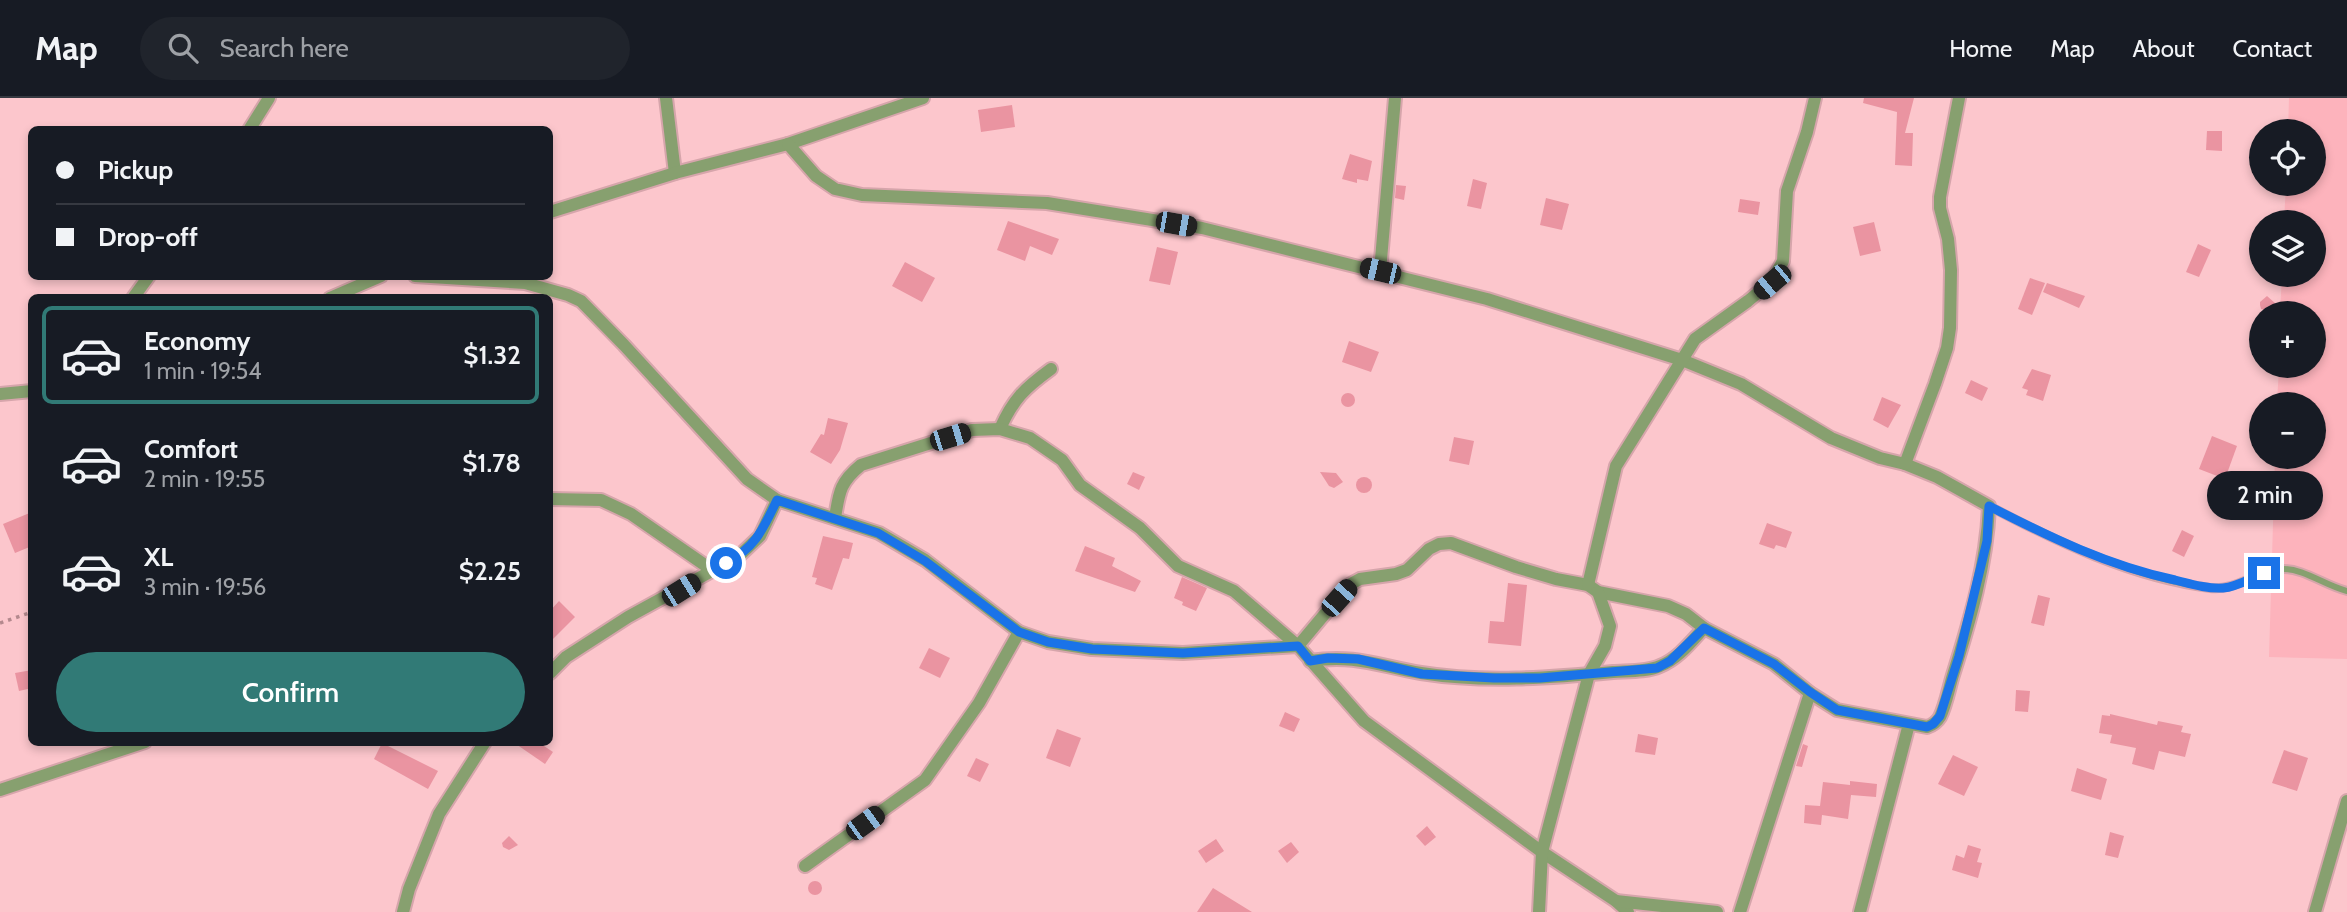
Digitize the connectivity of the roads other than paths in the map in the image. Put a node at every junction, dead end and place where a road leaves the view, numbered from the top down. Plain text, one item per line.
1 (269, 98) edge
2 (666, 98) edge
3 (923, 98) edge
4 (1395, 98) edge
5 (1815, 98) edge
6 (1959, 98) edge
7 (252, 126) edge
8 (788, 144) junction
9 (675, 173) junction
10 (553, 211) edge
11 (1380, 271) junction
12 (372, 280) edge
13 (477, 280) edge
14 (339, 294) edge
15 (1682, 360) junction
16 (1051, 369) dead end
17 (28, 391) edge
18 (0, 394) edge
19 (1000, 429) junction
20 (1905, 464) junction
21 (553, 499) edge
22 (777, 500) junction
23 (1989, 506) junction
24 (835, 518) junction
25 (712, 570) junction
26 (1593, 588) junction
27 (2347, 591) edge
28 (1704, 628) junction
29 (1019, 632) junction
30 (1298, 646) junction
31 (1310, 661) junction
32 (553, 670) edge
33 (1589, 674) junction
34 (1810, 692) junction
35 (1909, 724) junction
36 (134, 746) edge
37 (482, 746) edge
38 (0, 790) edge
39 (2347, 802) edge
40 (2342, 846) edge
41 (1542, 852) junction
42 (805, 866) dead end
43 (1616, 901) junction
44 (403, 912) edge
45 (1539, 912) edge
46 (1628, 912) edge
47 (1717, 912) edge
48 (1740, 912) edge
49 (1860, 912) edge
50 (2315, 912) edge

1 - 7 street
2 - 9 street
3 - 8 street
4 - 11 street
5 - 15 street
6 - 20 street
8 - 9 street
8 - 11 street
9 - 10 street
11 - 15 street
12 - 14 street
13 - 22 street
15 - 20 street
15 - 26 street
16 - 19 street
17 - 18 street
19 - 24 street
19 - 30 street
20 - 23 street
21 - 25 street
22 - 24 street
22 - 25 street
23 - 27 lane
23 - 35 street
24 - 29 street
25 - 32 street
26 - 28 street
26 - 30 street
26 - 33 street
28 - 33 street
28 - 34 street
29 - 30 street
29 - 42 street
30 - 31 street
31 - 33 street
31 - 41 street
33 - 41 street
34 - 35 street
34 - 48 street
35 - 49 street
36 - 38 street
37 - 44 street
39 - 40 street
40 - 50 street
41 - 43 street
41 - 45 street
43 - 46 street
43 - 47 street

